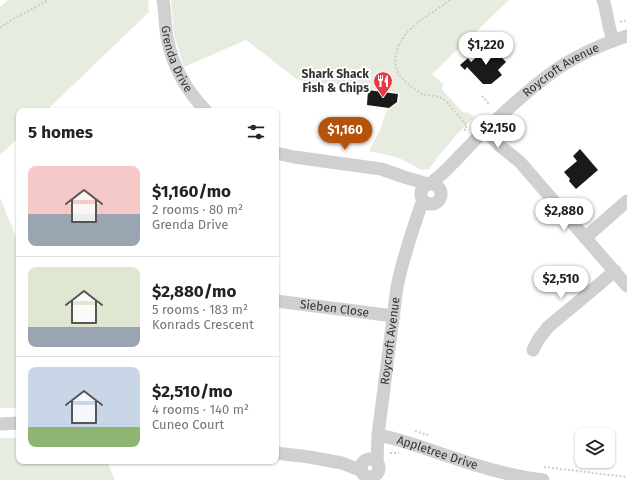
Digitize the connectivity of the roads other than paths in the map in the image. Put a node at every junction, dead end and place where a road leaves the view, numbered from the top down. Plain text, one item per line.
1 (163, 0) edge
2 (604, 3) edge
3 (620, 38) edge
4 (203, 108) edge
5 (489, 127) junction
6 (279, 154) edge
7 (430, 192) junction
8 (627, 201) edge
9 (585, 238) junction
10 (615, 271) junction
11 (627, 286) edge
12 (279, 301) edge
13 (394, 316) junction
14 (533, 350) dead end
15 (16, 423) edge
16 (0, 424) edge
17 (378, 435) junction
18 (279, 453) edge
19 (368, 471) edge
20 (524, 479) edge
21 (543, 480) edge

1 - 4 street, Grenda Drive
2 - 3 street
3 - 5 street, Roycroft Avenue
5 - 7 street, Roycroft Avenue
5 - 9 street
6 - 7 street
7 - 13 street, Roycroft Avenue
8 - 9 street
9 - 10 street
10 - 11 street
10 - 14 street
12 - 13 street, Sieben Close
13 - 17 street, Roycroft Avenue
15 - 16 street
17 - 19 street, Roycroft Avenue
17 - 20 street, Appletree Drive
18 - 19 street
20 - 21 street, Appletree Drive

